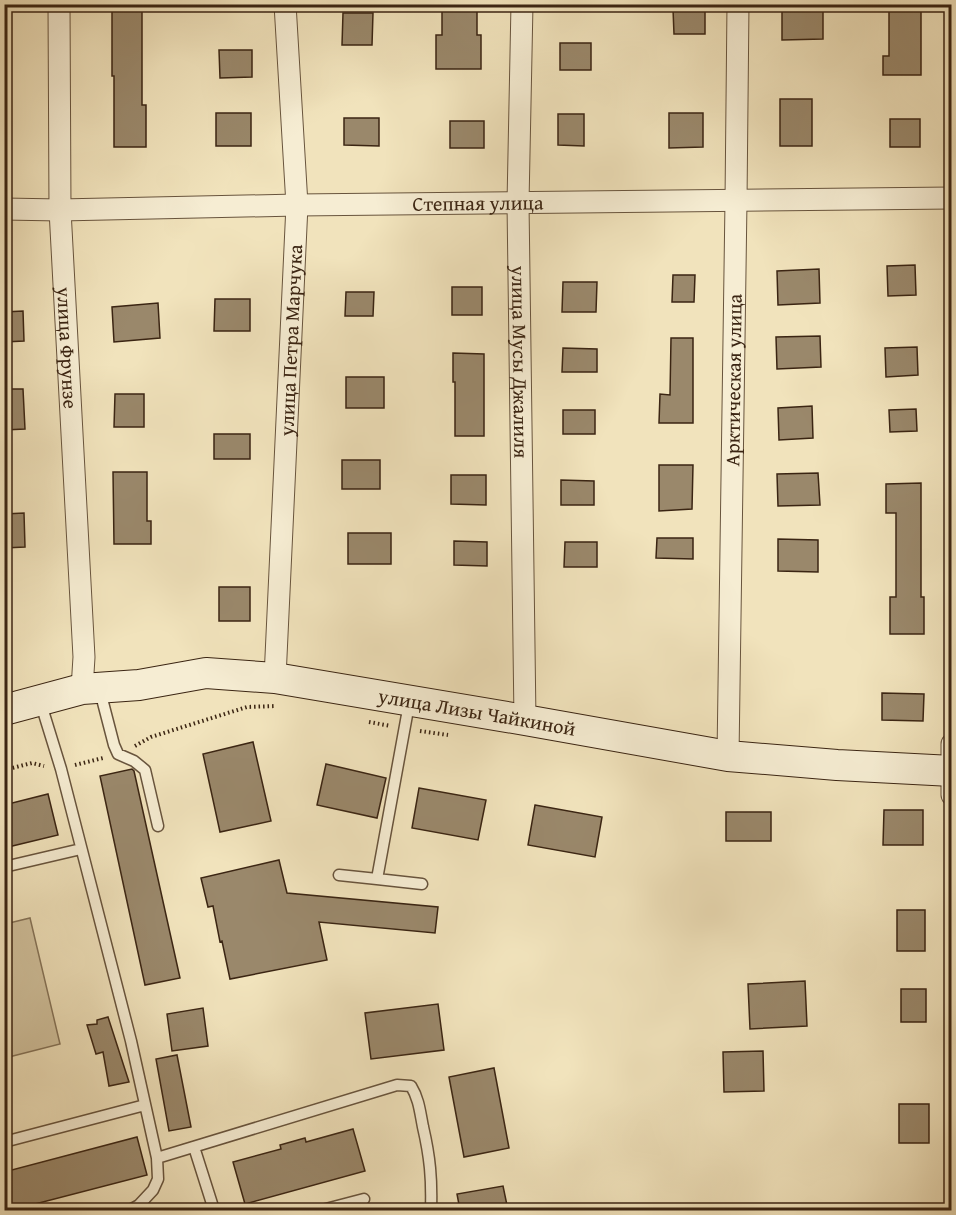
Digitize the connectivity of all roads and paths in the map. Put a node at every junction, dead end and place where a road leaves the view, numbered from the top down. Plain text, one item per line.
1 (59, 4) edge
2 (285, 4) edge
3 (522, 4) edge
4 (738, 4) edge
5 (951, 198) edge
6 (736, 201) junction
7 (518, 203) junction
8 (297, 205) junction
9 (4, 209) edge
10 (60, 210) junction
11 (91, 689) junction
12 (278, 692) junction
13 (40, 700) junction
14 (4, 710) edge
15 (407, 715) junction
16 (360, 720) dead end
17 (525, 720) junction
18 (448, 735) dead end
19 (951, 744) edge
20 (118, 754) junction
21 (728, 756) junction
22 (61, 769) junction
23 (4, 770) edge
24 (951, 771) edge
25 (951, 795) edge
26 (158, 826) dead end
27 (81, 849) junction
28 (4, 867) edge
29 (339, 875) dead end
30 (377, 879) junction
31 (422, 884) dead end
32 (145, 1104) junction
33 (4, 1142) edge
34 (194, 1147) junction
35 (157, 1158) junction
36 (364, 1199) dead end
37 (130, 1210) edge
38 (214, 1210) edge
39 (322, 1210) edge
40 (431, 1210) edge

1 - 10 street, улица Фрунзе
2 - 8 street, улица Петра Марчука
3 - 7 street, улица Мусы Джалиля
4 - 6 street, Арктическая улица
5 - 6 street, Степная улица
6 - 7 street, Степная улица
6 - 21 street, Арктическая улица
7 - 8 street, Степная улица
7 - 17 street, улица Мусы Джалиля
8 - 10 street, Степная улица
8 - 12 street, улица Петра Марчука
9 - 10 street, Степная улица
10 - 11 street, улица Фрунзе
11 - 12 street, улица Лизы Чайкиной
11 - 13 street, улица Лизы Чайкиной
11 - 20 lane
12 - 15 street, улица Лизы Чайкиной
12 - 20 path
13 - 14 street, улица Лизы Чайкиной
13 - 22 lane
15 - 16 path
15 - 17 street, улица Лизы Чайкиной
15 - 18 path
15 - 30 lane
17 - 21 street, улица Лизы Чайкиной
19 - 24 street
20 - 22 path
20 - 26 lane
21 - 24 street, улица Лизы Чайкиной
22 - 23 path
22 - 27 lane
24 - 25 street
27 - 28 lane
27 - 32 lane
29 - 30 lane
30 - 31 lane
32 - 33 lane
32 - 35 lane
34 - 35 lane
34 - 38 lane
34 - 40 lane
35 - 37 lane
36 - 39 lane

